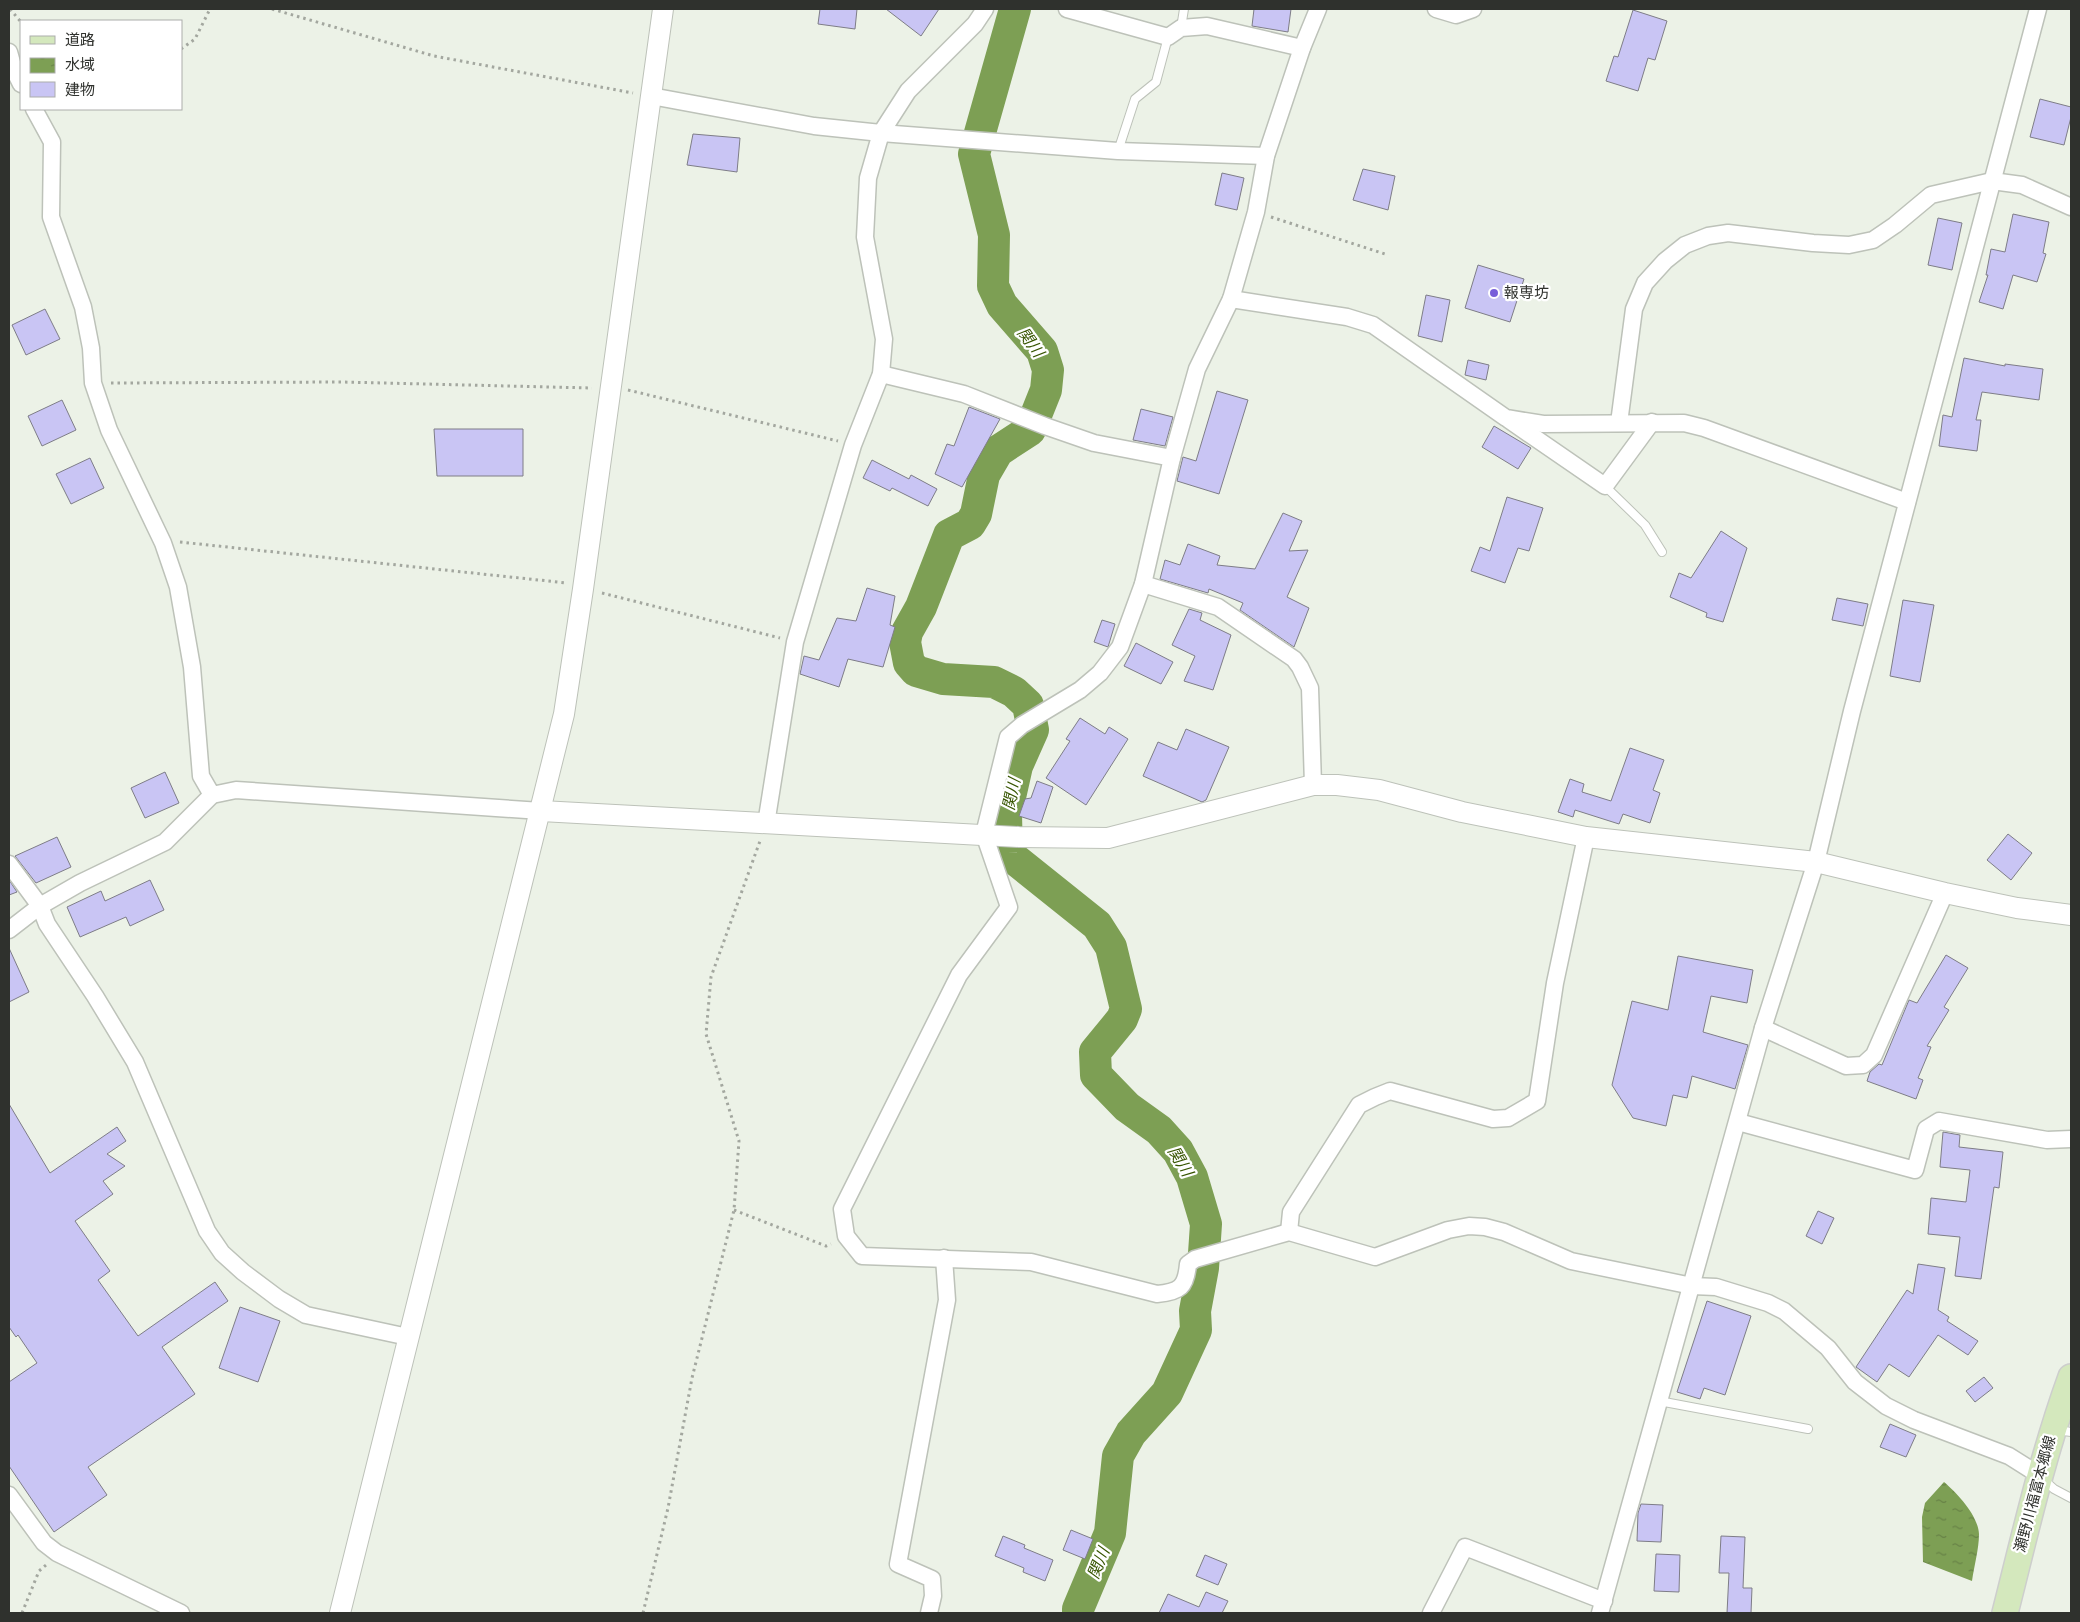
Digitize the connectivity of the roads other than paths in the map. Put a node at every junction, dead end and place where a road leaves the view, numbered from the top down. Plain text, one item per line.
1 (663, 9) edge
2 (985, 9) edge
3 (1067, 9) edge
4 (1184, 9) edge
5 (1318, 9) edge
6 (1436, 9) edge
7 (1473, 9) edge
8 (2038, 9) edge
9 (1175, 33) junction
10 (1302, 48) junction
11 (9, 52) edge
12 (19, 71) edge
13 (651, 96) junction
14 (35, 110) edge
15 (881, 133) junction
16 (1118, 151) junction
17 (1266, 156) junction
18 (1992, 181) junction
19 (2071, 207) edge
20 (1231, 299) junction
21 (881, 374) junction
22 (1506, 418) junction
23 (1652, 422) junction
24 (1618, 423) junction
25 (1172, 458) junction
26 (1605, 486) junction
27 (1907, 502) junction
28 (1662, 552) dead end
29 (1143, 584) junction
30 (1313, 785) junction
31 (212, 795) junction
32 (541, 811) junction
33 (766, 824) junction
34 (991, 834) junction
35 (1586, 837) junction
36 (1816, 862) junction
37 (9, 864) edge
38 (1945, 894) junction
39 (40, 906) junction
40 (2071, 915) edge
41 (9, 930) edge
42 (1763, 1028) junction
43 (1738, 1122) junction
44 (2071, 1139) edge
45 (1289, 1232) junction
46 (944, 1258) junction
47 (1692, 1286) junction
48 (408, 1337) junction
49 (2071, 1377) edge
50 (1659, 1400) junction
51 (1808, 1429) dead end
52 (2062, 1430) edge
53 (2039, 1475) junction
54 (9, 1494) edge
55 (2071, 1498) edge
56 (1602, 1607) edge
57 (181, 1613) edge
58 (340, 1613) edge
59 (929, 1613) edge
60 (1431, 1613) edge
61 (2005, 1613) edge

1 - 13 street
2 - 15 street
3 - 9 street
4 - 9 lane
5 - 10 street
6 - 7 street
8 - 18 street
9 - 10 street
9 - 16 lane
10 - 17 street
11 - 12 street
13 - 15 street
13 - 32 street
14 - 31 street
15 - 16 street
15 - 21 street
16 - 17 street
17 - 20 street
18 - 19 street
18 - 24 street
18 - 27 street
20 - 22 street
20 - 25 street
21 - 25 street
21 - 33 street
22 - 24 street
22 - 26 street
23 - 24 street
23 - 26 street
23 - 27 street
25 - 29 street
26 - 28 lane
27 - 36 street
29 - 30 street
29 - 34 street
30 - 34 street
30 - 35 street
31 - 32 street
31 - 39 street
32 - 33 street
32 - 48 street
33 - 34 street
34 - 46 street
35 - 36 street
35 - 45 street
36 - 38 street
36 - 42 street
37 - 39 street
38 - 40 street
38 - 42 street
39 - 41 street
39 - 48 street
42 - 43 street
43 - 44 street
43 - 47 street
45 - 46 street
45 - 47 street
46 - 59 street
47 - 50 street
47 - 53 street
48 - 58 street
49 - 52 main road, 瀬野川福富本郷線
50 - 51 lane
50 - 56 street
52 - 53 main road, 瀬野川福富本郷線
53 - 55 lane
53 - 61 main road, 瀬野川福富本郷線
54 - 57 street
56 - 60 street

